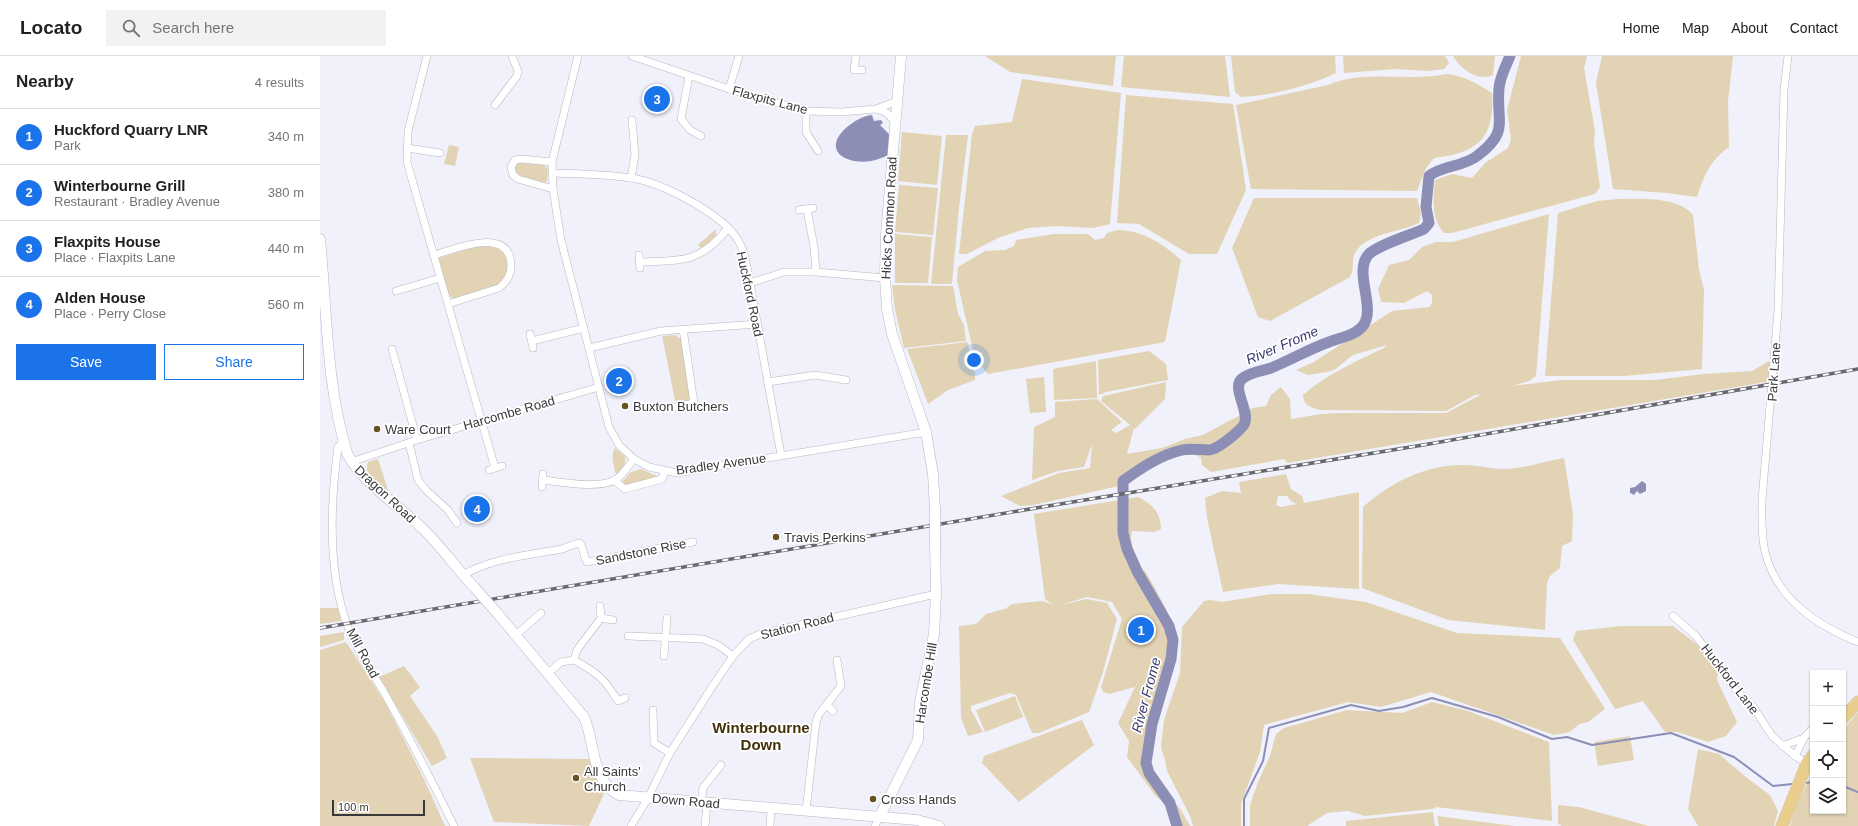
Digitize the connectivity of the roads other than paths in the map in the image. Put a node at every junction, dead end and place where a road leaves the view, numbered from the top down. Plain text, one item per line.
1 (427, 56) edge
2 (512, 56) edge
3 (578, 56) edge
4 (632, 56) edge
5 (739, 56) edge
6 (856, 56) edge
7 (902, 56) edge
8 (1788, 56) edge
9 (862, 70) dead end
10 (689, 76) junction
11 (729, 89) junction
12 (897, 100) junction
13 (495, 105) dead end
14 (876, 109) junction
15 (806, 111) junction
16 (895, 122) junction
17 (630, 124) dead end
18 (701, 136) dead end
19 (407, 148) junction
20 (818, 151) dead end
21 (440, 153) dead end
22 (552, 162) junction
23 (552, 173) junction
24 (631, 178) junction
25 (554, 189) junction
26 (806, 209) dead end
27 (728, 228) junction
28 (320, 239) edge
29 (434, 255) junction
30 (639, 261) dead end
31 (816, 272) junction
32 (440, 278) junction
33 (885, 278) junction
34 (750, 283) junction
35 (396, 291) dead end
36 (448, 304) junction
37 (758, 324) junction
38 (584, 328) junction
39 (683, 330) junction
40 (534, 348) dead end
41 (589, 348) junction
42 (392, 349) dead end
43 (846, 380) dead end
44 (768, 382) junction
45 (598, 387) junction
46 (677, 407) dead end
47 (482, 421) junction
48 (926, 432) junction
49 (418, 440) junction
50 (344, 442) junction
51 (409, 442) junction
52 (781, 455) junction
53 (634, 459) junction
54 (351, 462) junction
55 (495, 468) dead end
56 (665, 471) junction
57 (543, 480) dead end
58 (614, 480) junction
59 (458, 523) dead end
60 (935, 541) joint
61 (693, 542) dead end
62 (463, 575) junction
63 (474, 587) joint
64 (936, 594) junction
65 (600, 606) dead end
66 (540, 614) dead end
67 (1673, 616) dead end
68 (602, 618) junction
69 (667, 618) dead end
70 (614, 620) dead end
71 (516, 635) junction
72 (628, 636) dead end
73 (666, 636) junction
74 (1858, 642) edge
75 (664, 656) dead end
76 (734, 656) junction
77 (574, 660) junction
78 (837, 660) dead end
79 (548, 672) junction
80 (625, 698) dead end
81 (1858, 702) edge
82 (827, 705) junction
83 (653, 710) dead end
84 (833, 711) dead end
85 (1846, 715) edge
86 (1810, 731) edge
87 (1804, 738) junction
88 (1782, 746) junction
89 (670, 753) junction
90 (1794, 756) junction
91 (1810, 759) edge
92 (721, 765) dead end
93 (648, 798) junction
94 (704, 803) junction
95 (771, 808) junction
96 (806, 811) junction
97 (880, 816) junction
98 (454, 826) edge
99 (631, 826) edge
100 (705, 826) edge
101 (770, 826) edge
102 (875, 826) edge
103 (939, 826) edge
104 (1782, 826) edge

1 - 19 street
2 - 13 street
3 - 22 street, Bradley Avenue
4 - 10 street, Flaxpits Lane
5 - 11 street
6 - 9 street
7 - 12 street, Hicks Common Road
8 - 74 street, Park Lane
10 - 11 street, Flaxpits Lane
10 - 18 street
11 - 15 street, Flaxpits Lane
12 - 14 street, Flaxpits Lane
12 - 16 street, Hicks Common Road
14 - 15 street, Flaxpits Lane
14 - 16 street
15 - 20 street
16 - 33 street, Hicks Common Road
17 - 24 street
19 - 21 street
19 - 29 street
22 - 23 street, Bradley Avenue
22 - 25 street
23 - 24 street, Huckford Road
23 - 25 street, Bradley Avenue
24 - 27 street, Huckford Road
25 - 38 street, Bradley Avenue
26 - 31 street
27 - 30 street
27 - 34 street, Huckford Road
28 - 50 street, Dragon Road
29 - 32 street
29 - 36 street
31 - 33 street
31 - 34 street
32 - 35 street
32 - 36 street
33 - 48 street, Hicks Common Road
34 - 37 street, Huckford Road
36 - 47 street
37 - 39 street
37 - 44 street, Huckford Road
38 - 40 street
38 - 41 street, Bradley Avenue
39 - 41 street
39 - 46 street
41 - 45 street, Bradley Avenue
42 - 49 street
43 - 44 street
44 - 52 street, Huckford Road
45 - 47 street, Harcombe Road
45 - 53 street, Bradley Avenue
47 - 49 street, Harcombe Road
47 - 55 street
48 - 52 street, Bradley Avenue
48 - 60 street, Hicks Common Road, bridge
49 - 51 street, Harcombe Road
50 - 54 street, Dragon Road
50 - 98 street, Mill Road
51 - 54 street, Harcombe Road
51 - 59 street
52 - 56 street, Bradley Avenue
53 - 56 street, Bradley Avenue
53 - 58 street
54 - 62 street, Dragon Road
56 - 58 street
57 - 58 street
60 - 64 street, Harcombe Hill
61 - 62 street, Sandstone Rise
62 - 63 street, Dragon Road
63 - 71 street, Down Road, bridge
64 - 76 street, Station Road
64 - 97 street, Harcombe Hill
65 - 68 street
66 - 71 street
67 - 88 street, Huckford Lane
68 - 70 street
68 - 77 street
69 - 73 street
71 - 79 street, Down Road
72 - 73 street
73 - 75 street
73 - 76 street
76 - 89 street, Station Road
77 - 79 street
77 - 80 street
78 - 82 street
79 - 93 street, Down Road
81 - 85 main road
82 - 84 street
82 - 96 street
83 - 89 street
86 - 87 street
87 - 88 street
87 - 90 street
88 - 90 street, Huckford Lane
89 - 93 street, Station Road
90 - 91 street, Huckford Lane
91 - 104 main road
92 - 94 street
93 - 94 street, Down Road
93 - 99 street, Station Road
94 - 95 street, Down Road
94 - 100 street
95 - 96 street, Down Road
95 - 101 street
96 - 97 street, Down Road
97 - 102 street
97 - 103 street, Down Road

